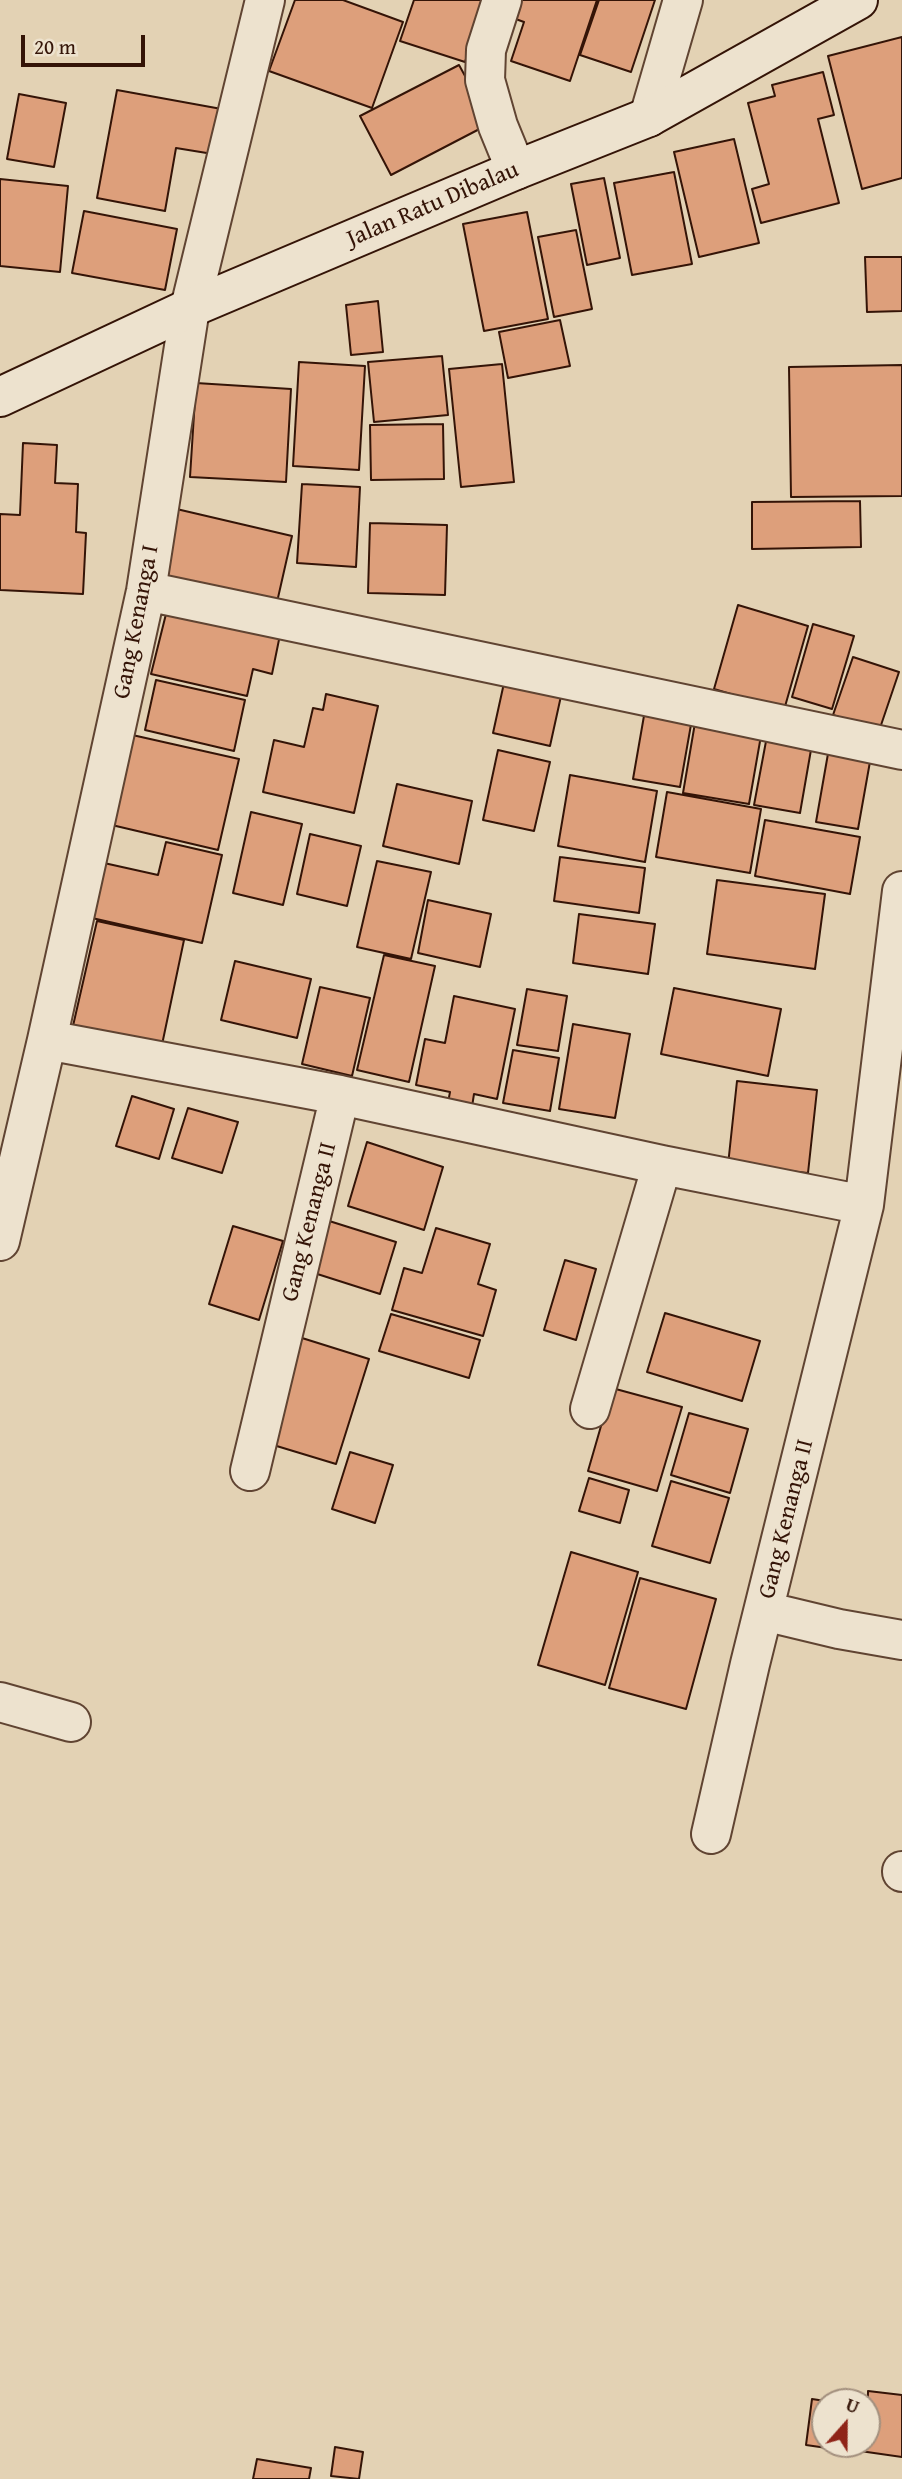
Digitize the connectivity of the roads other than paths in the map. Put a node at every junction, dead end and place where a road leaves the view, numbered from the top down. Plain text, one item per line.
1 (265, 0) edge
2 (502, 0) edge
3 (683, 0) edge
4 (858, 0) edge
5 (649, 117) junction
6 (516, 170) junction
7 (190, 307) junction
8 (0, 397) edge
9 (146, 591) junction
10 (902, 750) edge
11 (902, 891) edge
12 (47, 1040) junction
13 (340, 1095) junction
14 (662, 1165) junction
15 (864, 1205) junction
16 (0, 1241) edge
17 (590, 1409) dead end
18 (250, 1471) dead end
19 (764, 1611) junction
20 (902, 1640) edge
21 (0, 1702) edge
22 (71, 1721) dead end
23 (711, 1834) dead end

1 - 7 street, Gang Kenanga I
2 - 6 street
3 - 5 street
4 - 5 street, Jalan Ratu Dibalau
5 - 6 street, Jalan Ratu Dibalau
6 - 7 street, Jalan Ratu Dibalau
7 - 8 street, Jalan Ratu Dibalau
7 - 9 street, Gang Kenanga I
9 - 10 street
9 - 12 street, Gang Kenanga I
11 - 15 street, Gang Kenanga II
12 - 13 street
12 - 16 street, Gang Kenanga I
13 - 14 street
13 - 18 street, Gang Kenanga II
14 - 15 street
14 - 17 street
15 - 19 street, Gang Kenanga II
19 - 20 street
19 - 23 street, Gang Kenanga II
21 - 22 street

